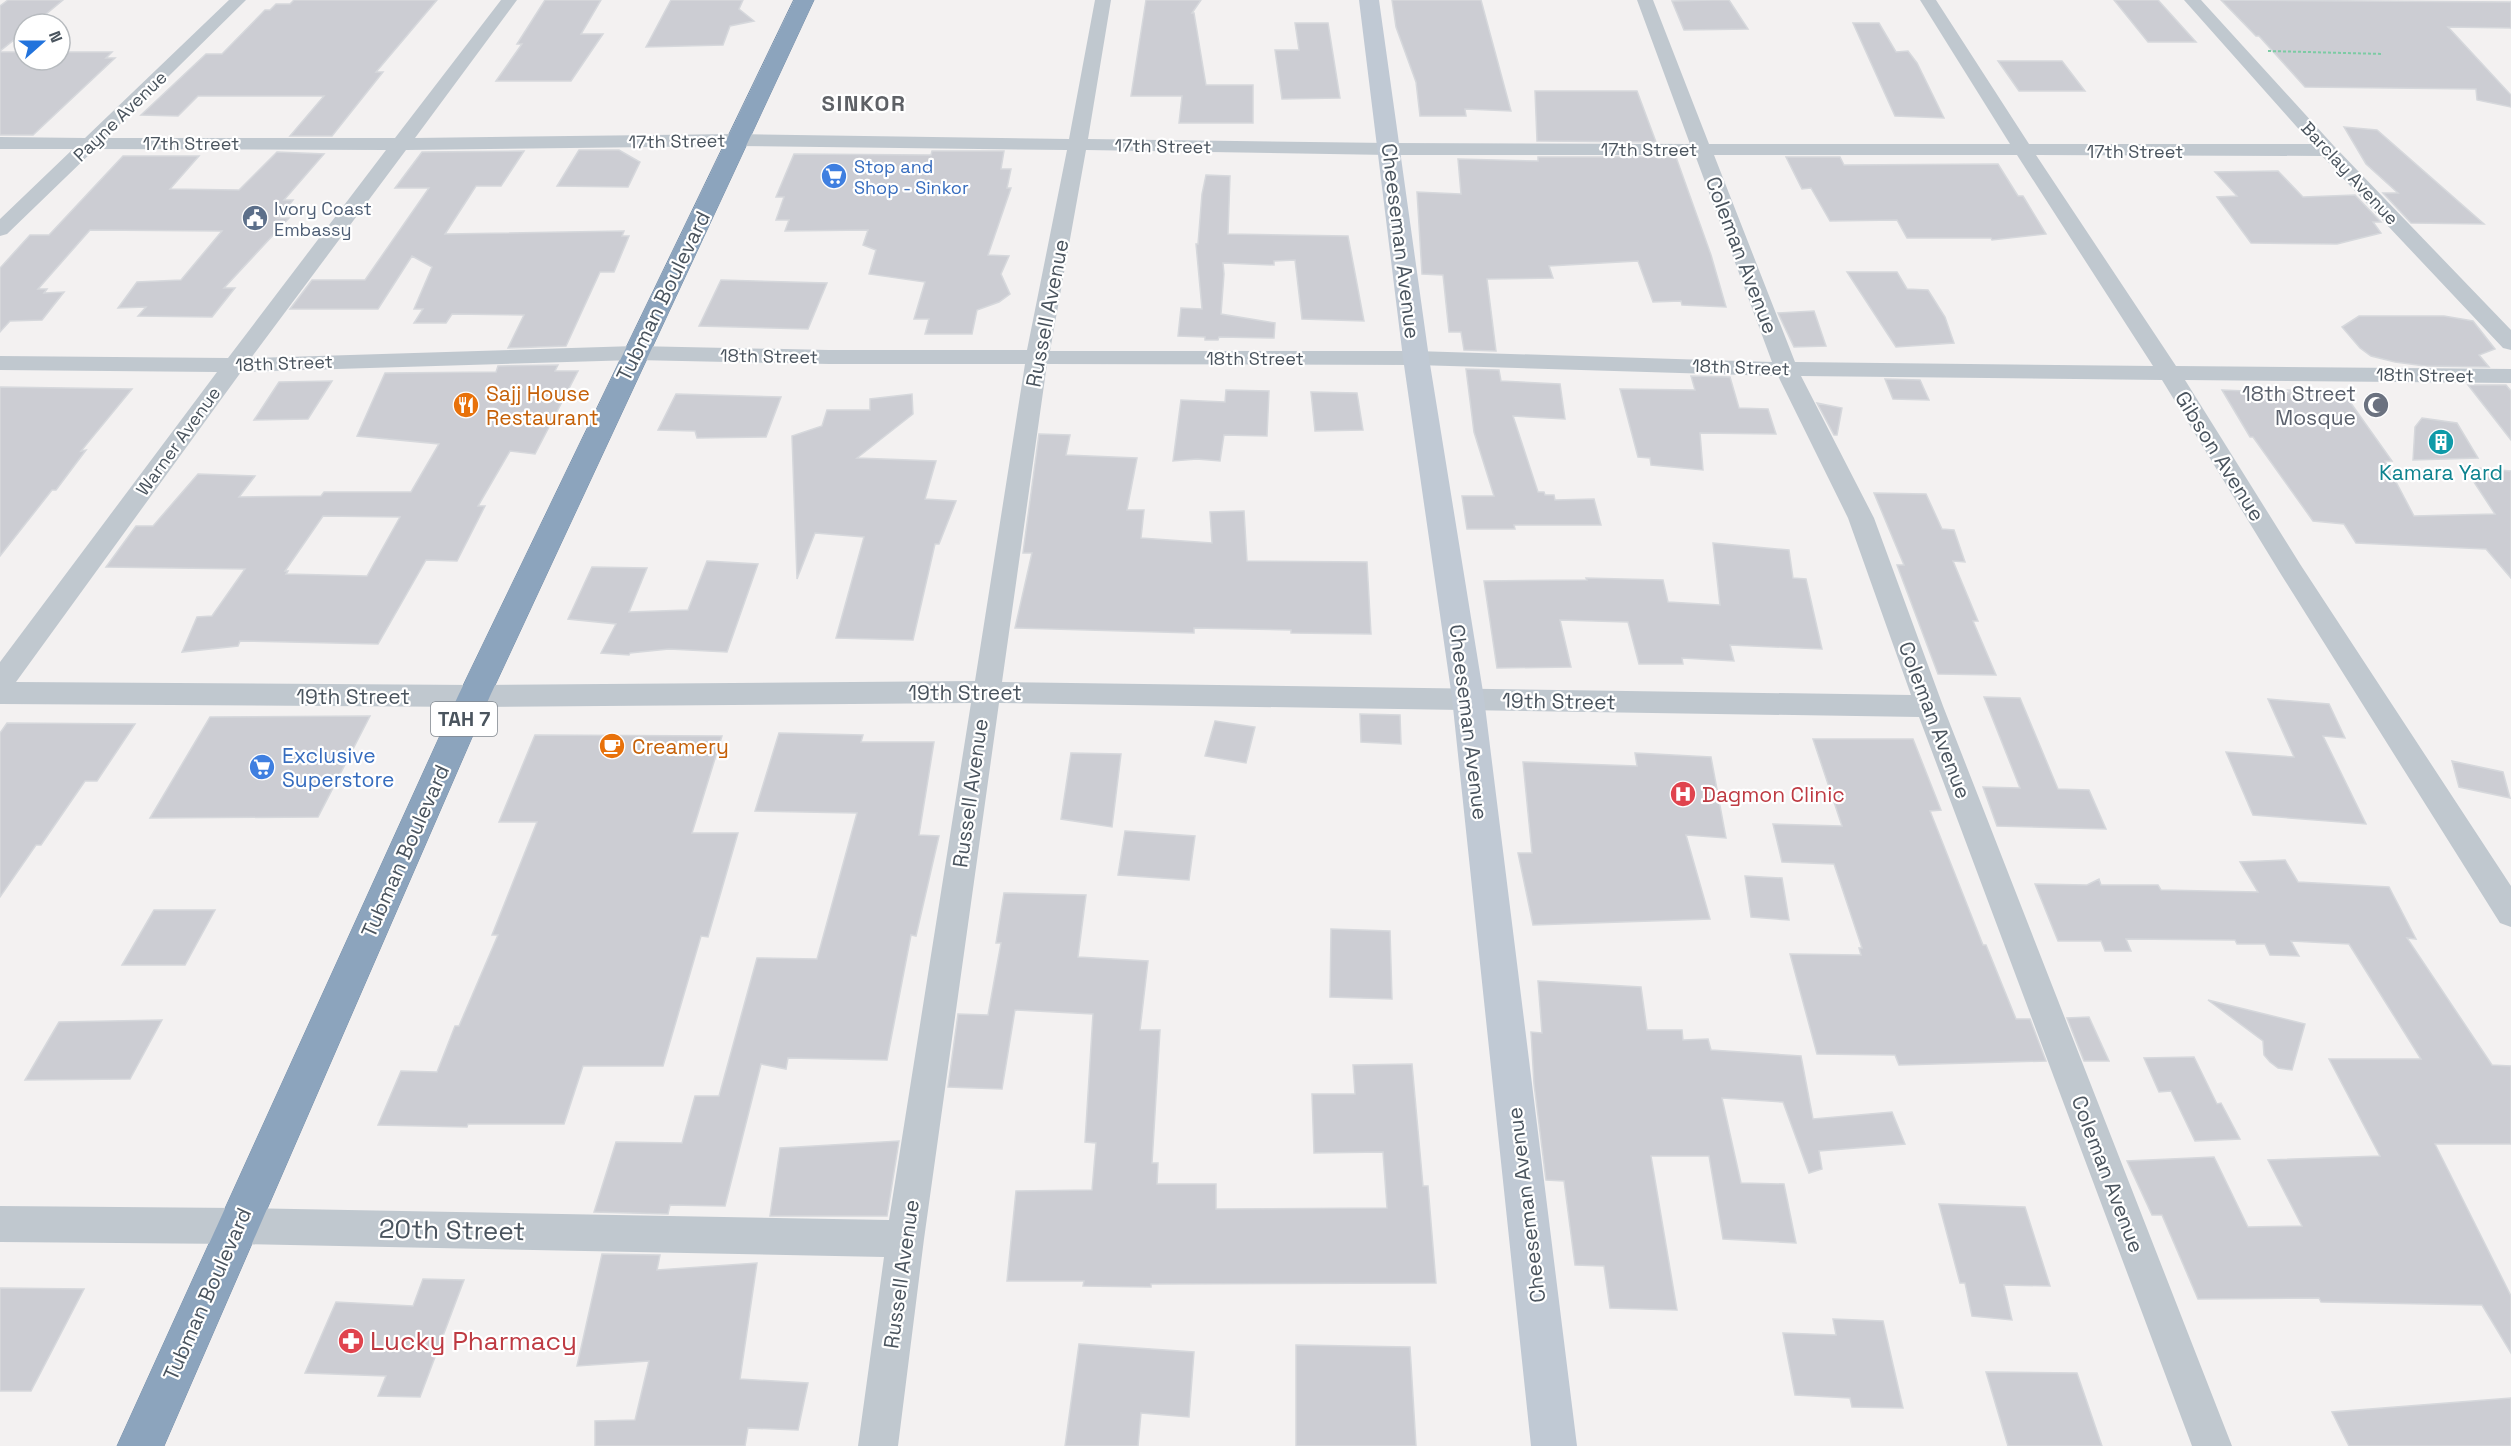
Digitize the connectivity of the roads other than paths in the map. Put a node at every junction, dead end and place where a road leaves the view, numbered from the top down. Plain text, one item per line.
1 (238, 0) edge
2 (509, 0) edge
3 (804, 0) edge
4 (1103, 0) edge
5 (1369, 0) edge
6 (1645, 0) edge
7 (1928, 0) edge
8 (2192, 0) edge
9 (736, 141) junction
10 (93, 142) junction
11 (0, 143) edge
12 (403, 144) junction
13 (1077, 145) junction
14 (1389, 149) junction
15 (1702, 149) junction
16 (2326, 150) junction
17 (2024, 151) junction
18 (0, 230) edge
19 (2511, 344) edge
20 (635, 352) junction
21 (1037, 358) junction
22 (1416, 358) junction
23 (0, 363) edge
24 (234, 365) junction
25 (1786, 369) junction
26 (2169, 372) junction
27 (2511, 376) edge
28 (0, 683) edge
29 (985, 692) junction
30 (0, 693) edge
31 (474, 696) junction
32 (1468, 698) junction
33 (1929, 706) junction
34 (2511, 913) edge
35 (0, 1224) edge
36 (237, 1226) junction
37 (905, 1239) junction
38 (140, 1446) edge
39 (878, 1446) edge
40 (1554, 1446) edge
41 (2212, 1446) edge

1 - 10 street, Payne Avenue
2 - 12 street, Warner Avenue
3 - 9 highway, Tubman Boulevard / TAH 7
4 - 13 street, Russell Avenue
5 - 14 street, Cheeseman Avenue
6 - 15 street, Coleman Avenue
7 - 17 street, Gibson Avenue
8 - 16 street, Barclay Avenue
9 - 12 street, 17th Street
9 - 13 street, 17th Street
9 - 20 highway, Tubman Boulevard / TAH 7
10 - 11 street, 17th Street
10 - 12 street, 17th Street
10 - 18 street, Payne Avenue
12 - 24 street, Warner Avenue
13 - 14 street, 17th Street
13 - 21 street, Russell Avenue
14 - 15 street, 17th Street
14 - 22 street, Cheeseman Avenue
15 - 17 street, 17th Street
15 - 25 street, Coleman Avenue
16 - 17 street, 17th Street
16 - 19 street, Barclay Avenue
17 - 26 street, Gibson Avenue
20 - 21 street, 18th Street
20 - 24 street, 18th Street
20 - 31 highway, Tubman Boulevard / TAH 7
21 - 22 street, 18th Street
21 - 29 street, Russell Avenue
22 - 25 street, 18th Street
22 - 32 street, Cheeseman Avenue
23 - 24 street, 18th Street
24 - 28 street, Warner Avenue
25 - 26 street, 18th Street
25 - 33 street, Coleman Avenue
26 - 27 street, 18th Street
26 - 34 street, Gibson Avenue
29 - 31 street, 19th Street
29 - 32 street, 19th Street
29 - 37 street, Russell Avenue
30 - 31 street, 19th Street
31 - 36 highway, Tubman Boulevard / TAH 7
32 - 33 street, 19th Street
32 - 40 street, Cheeseman Avenue
33 - 41 street, Coleman Avenue
35 - 36 street, 20th Street
36 - 37 street, 20th Street
36 - 38 highway, Tubman Boulevard / TAH 7
37 - 39 street, Russell Avenue

